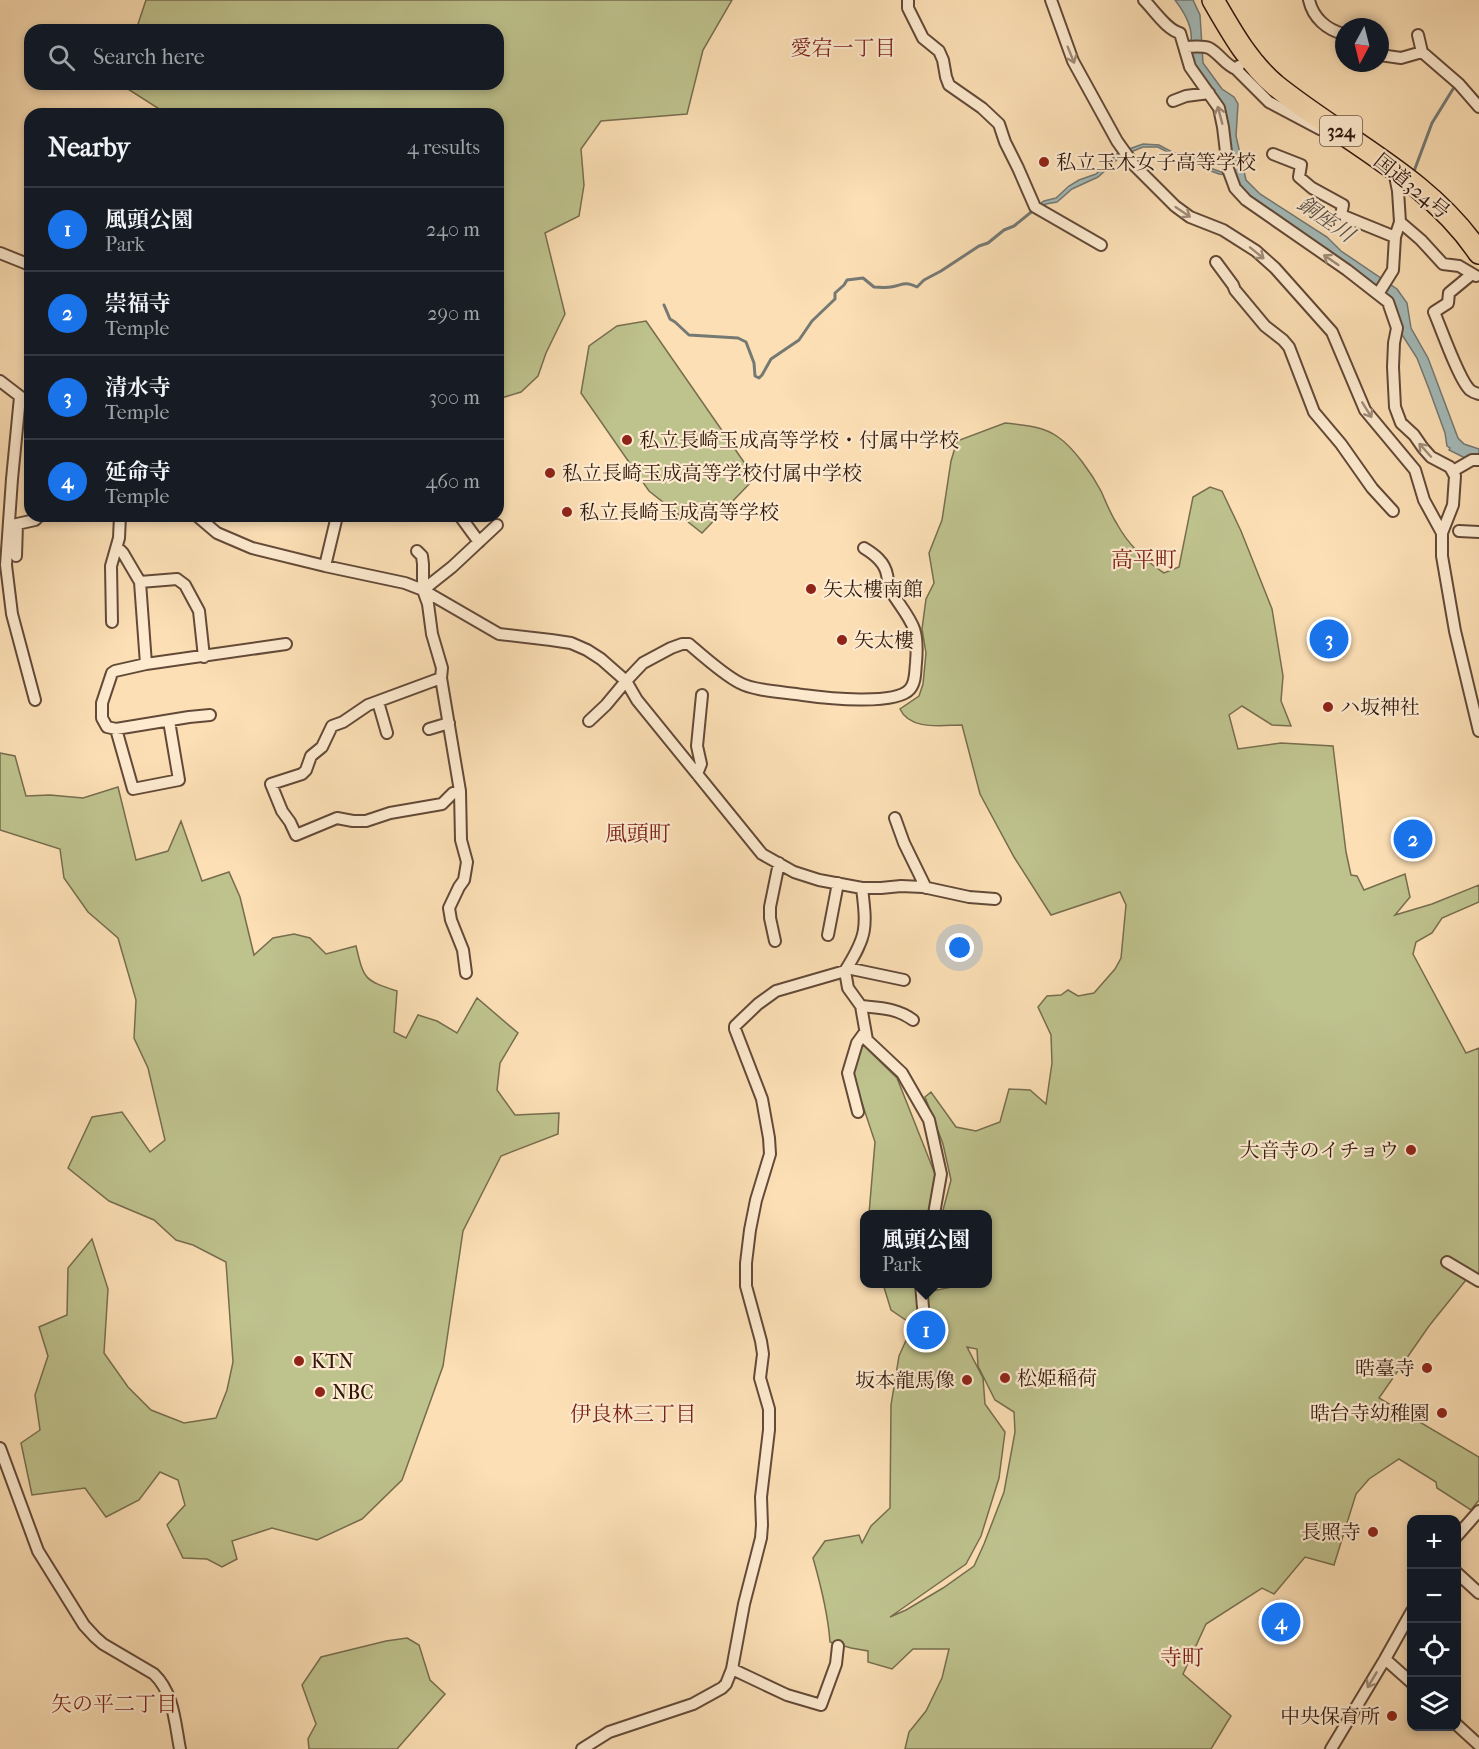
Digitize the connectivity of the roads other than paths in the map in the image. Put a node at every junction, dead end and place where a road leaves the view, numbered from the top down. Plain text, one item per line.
1 (908, 0) edge
2 (1051, 0) edge
3 (1144, 0) edge
4 (1213, 0) edge
5 (1309, 0) edge
6 (1335, 32) edge
7 (1418, 35) dead end
8 (1184, 47) junction
9 (1422, 52) junction
10 (1389, 56) edge
11 (1242, 64) junction
12 (1209, 93) junction
13 (1173, 101) dead end
14 (1479, 107) edge
15 (1273, 154) dead end
16 (1394, 169) junction
17 (1400, 222) junction
18 (1395, 237) junction
19 (1101, 245) dead end
20 (0, 253) edge
21 (1479, 254) edge
22 (1216, 262) dead end
23 (24, 263) edge
24 (1476, 275) edge
25 (1378, 294) junction
26 (0, 381) edge
27 (1479, 394) edge
28 (24, 399) edge
29 (24, 406) edge
30 (1479, 460) edge
31 (1453, 471) junction
32 (1393, 511) dead end
33 (24, 515) edge
34 (10, 516) junction
35 (26, 522) edge
36 (121, 522) edge
37 (205, 522) edge
38 (336, 522) edge
39 (464, 522) edge
40 (497, 525) dead end
41 (1459, 531) dead end
42 (1479, 532) edge
43 (1442, 533) junction
44 (479, 542) junction
45 (117, 547) junction
46 (864, 548) dead end
47 (417, 551) dead end
48 (16, 556) dead end
49 (325, 566) junction
50 (140, 582) junction
51 (423, 590) junction
52 (112, 622) dead end
53 (286, 644) dead end
54 (204, 657) junction
55 (146, 664) junction
56 (441, 678) junction
57 (626, 681) junction
58 (702, 695) dead end
59 (34, 700) dead end
60 (378, 702) junction
61 (210, 715) dead end
62 (169, 721) junction
63 (589, 721) dead end
64 (448, 723) junction
65 (116, 729) junction
66 (429, 729) dead end
67 (1479, 731) edge
68 (387, 733) dead end
69 (697, 774) junction
70 (460, 791) junction
71 (895, 818) dead end
72 (779, 863) junction
73 (838, 883) junction
74 (862, 888) junction
75 (926, 888) junction
76 (995, 899) dead end
77 (828, 935) dead end
78 (775, 941) dead end
79 (846, 969) junction
80 (466, 973) dead end
81 (904, 980) dead end
82 (861, 1006) junction
83 (913, 1020) dead end
84 (865, 1032) junction
85 (858, 1112) dead end
86 (935, 1210) edge
87 (1447, 1262) dead end
88 (1479, 1281) edge
89 (921, 1288) edge
90 (928, 1341) dead end
91 (0, 1448) edge
92 (1479, 1511) edge
93 (1461, 1531) edge
94 (1461, 1577) edge
95 (1479, 1593) edge
96 (1407, 1620) edge
97 (838, 1646) dead end
98 (1385, 1659) junction
99 (732, 1669) junction
100 (1407, 1679) edge
101 (1461, 1728) edge
102 (1479, 1744) edge
103 (180, 1749) edge
104 (582, 1749) edge
105 (1332, 1749) edge

1 - 19 street
2 -> 43 street
3 - 8 street
4 - 11 highway, 国道324号 / 324
5 - 6 street
7 - 9 street
8 - 11 street
8 - 12 street
9 - 10 street
9 - 14 street
11 - 16 highway, 国道324号 / 324
12 - 13 street
25 -> 12 street
15 - 18 street
16 - 17 street
16 - 21 highway, 国道324号 / 324
17 - 18 street
17 - 24 street
18 - 25 street
20 - 23 street
22 - 32 street
24 - 27 street
31 -> 25 street
26 - 28 street
29 - 34 street
30 - 31 street
31 - 43 street
33 - 34 street
34 - 59 street
35 - 48 street
36 - 45 street
37 - 49 street
38 - 49 street
39 - 44 street
40 - 44 street
41 - 42 street
43 - 67 street
44 - 51 street
45 - 50 street
45 - 52 street
46 - 57 street
47 - 51 street
49 - 51 street
50 - 54 street
50 - 55 street
51 - 56 street
51 - 57 street
53 - 54 street
54 - 55 street
55 - 65 street
56 - 60 street
56 - 64 street
57 - 63 street
57 - 69 street
58 - 69 street
60 - 68 street
60 - 70 street
61 - 62 street
62 - 65 street
62 - 65 street
64 - 66 street
64 - 70 street
69 - 72 street
70 - 80 street
71 - 75 street
72 - 73 street
72 - 78 street
73 - 74 street
73 - 77 street
74 - 75 street
74 - 79 street
75 - 76 street
79 - 81 street
79 - 82 street
79 - 99 street
82 - 83 street
82 - 84 street
84 - 85 street
84 - 86 street
87 - 88 street
89 - 90 street
91 - 103 street
92 - 93 street
94 - 95 street
96 - 98 street
97 - 99 street
98 - 100 street
98 -> 105 street
99 - 104 street
101 - 102 street

